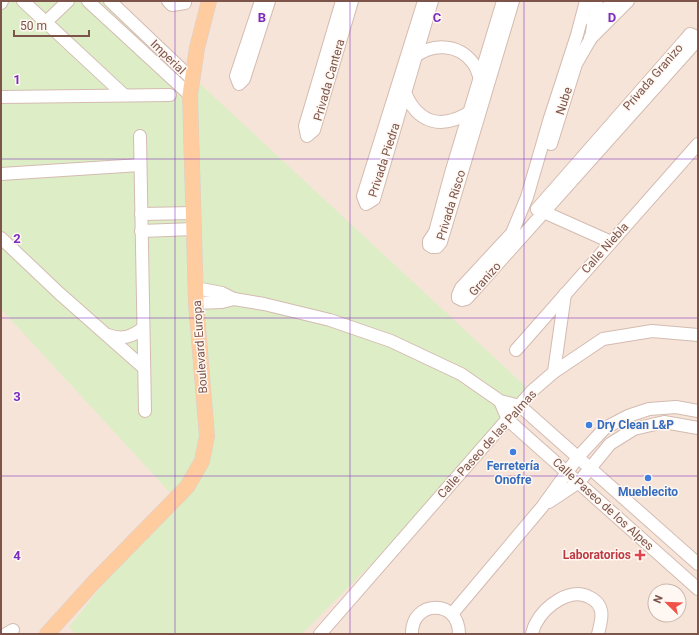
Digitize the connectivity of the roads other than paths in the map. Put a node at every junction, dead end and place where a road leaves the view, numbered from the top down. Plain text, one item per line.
1 (23, 1) edge
2 (68, 1) edge
3 (88, 1) edge
4 (110, 1) edge
5 (168, 1) edge
6 (185, 1) edge
7 (209, 1) edge
8 (261, 1) edge
9 (269, 1) edge
10 (424, 1) edge
11 (432, 1) edge
12 (513, 1) edge
13 (586, 1) edge
14 (597, 1) edge
15 (614, 1) edge
16 (628, 1) edge
17 (347, 2) edge
18 (504, 10) edge
19 (580, 19) junction
20 (594, 20) junction
21 (46, 22) junction
22 (577, 35) junction
23 (591, 38) junction
24 (686, 45) dead end
25 (416, 56) junction
26 (405, 65) junction
27 (327, 67) dead end
28 (480, 77) junction
29 (192, 79) junction
30 (400, 80) junction
31 (485, 90) junction
32 (405, 93) junction
33 (124, 95) junction
34 (170, 95) dead end
35 (190, 95) junction
36 (1, 97) edge
37 (482, 104) junction
38 (469, 113) junction
39 (554, 119) junction
40 (140, 136) dead end
41 (698, 144) edge
42 (140, 165) junction
43 (1, 174) edge
44 (456, 174) junction
45 (535, 205) junction
46 (194, 212) junction
47 (141, 214) junction
48 (194, 229) junction
49 (142, 231) junction
50 (1, 238) edge
51 (611, 242) junction
52 (196, 288) junction
53 (564, 294) junction
54 (234, 299) junction
55 (196, 304) junction
56 (143, 328) junction
57 (107, 335) junction
58 (698, 335) edge
59 (516, 350) dead end
60 (144, 368) junction
61 (554, 372) junction
62 (500, 401) junction
63 (520, 406) junction
64 (145, 411) dead end
65 (698, 411) edge
66 (508, 420) junction
67 (698, 428) edge
68 (578, 457) junction
69 (590, 468) junction
70 (567, 472) junction
71 (579, 482) junction
72 (542, 507) junction
73 (698, 564) edge
74 (698, 589) edge
75 (452, 614) junction
76 (323, 633) edge
77 (47, 634) edge
78 (412, 634) edge
79 (460, 634) edge
80 (532, 634) edge
81 (598, 634) edge

1 - 21 street
2 - 21 street
3 - 35 street
4 - 29 street, Imperial
5 - 6 street
7 - 29 main road, Boulevard Europa
8 - 9 street
10 - 26 street, Privada Piedra
11 - 25 street, Privada Piedra
12 - 18 street, Privada Risco
13 - 19 street, Nube
14 - 20 street, Nube
15 - 20 street
16 - 23 street
17 - 27 street, Privada Cantera
18 - 28 street, Privada Risco
18 - 31 street, Privada Risco
19 - 20 street
19 - 22 street, Nube
20 - 23 street, Nube
21 - 33 street
22 - 23 street
22 - 39 street, Nube
23 - 39 street, Nube
24 - 45 street, Privada Granizo
25 - 26 street
25 - 28 street
25 - 32 street, Privada Piedra
26 - 30 street, Privada Piedra
28 - 31 street
28 - 38 street, Privada Risco
29 - 35 main road, Boulevard Europa
30 - 32 street
30 - 32 street, Privada Piedra
31 - 37 street, Privada Risco
32 - 38 street
33 - 34 street
33 - 36 street
35 - 46 main road, Boulevard Europa
37 - 38 street
37 - 44 street, Privada Risco
38 - 44 street, Privada Risco
39 - 45 street, Nube
40 - 42 street
41 - 51 street, Calle Niebla
42 - 43 street
42 - 47 street
44 - 44 street, Privada Risco
45 - 45 street, Granizo
45 - 51 street
46 - 47 street
46 - 48 main road, Boulevard Europa
47 - 49 street
48 - 49 street
48 - 52 main road, Boulevard Europa
49 - 56 street
50 - 57 street
51 - 53 street, Calle Niebla
52 - 54 street
52 - 55 main road, Boulevard Europa
53 - 59 street, Calle Niebla
53 - 61 street
54 - 55 street
54 - 62 street
55 - 77 main road, Boulevard Europa
56 - 57 street
56 - 60 street
57 - 60 street
58 - 61 street, Calle Paseo de las Palmas
60 - 64 street
61 - 63 street, Calle Paseo de las Palmas
62 - 63 street
62 - 66 street
63 - 66 street, Calle Paseo de las Palmas
63 - 68 street, Calle Paseo de los Alpes
65 - 68 street
66 - 70 street, Calle Paseo de los Alpes
66 - 76 street, Calle Paseo de las Palmas
67 - 69 street
68 - 69 street, Calle Paseo de los Alpes
68 - 70 street
69 - 71 street
69 - 73 street, Calle Paseo de los Alpes
70 - 71 street, Calle Paseo de los Alpes
70 - 72 street
71 - 72 street
71 - 74 street, Calle Paseo de los Alpes
72 - 75 street
75 - 78 street
75 - 79 street
80 - 81 street

